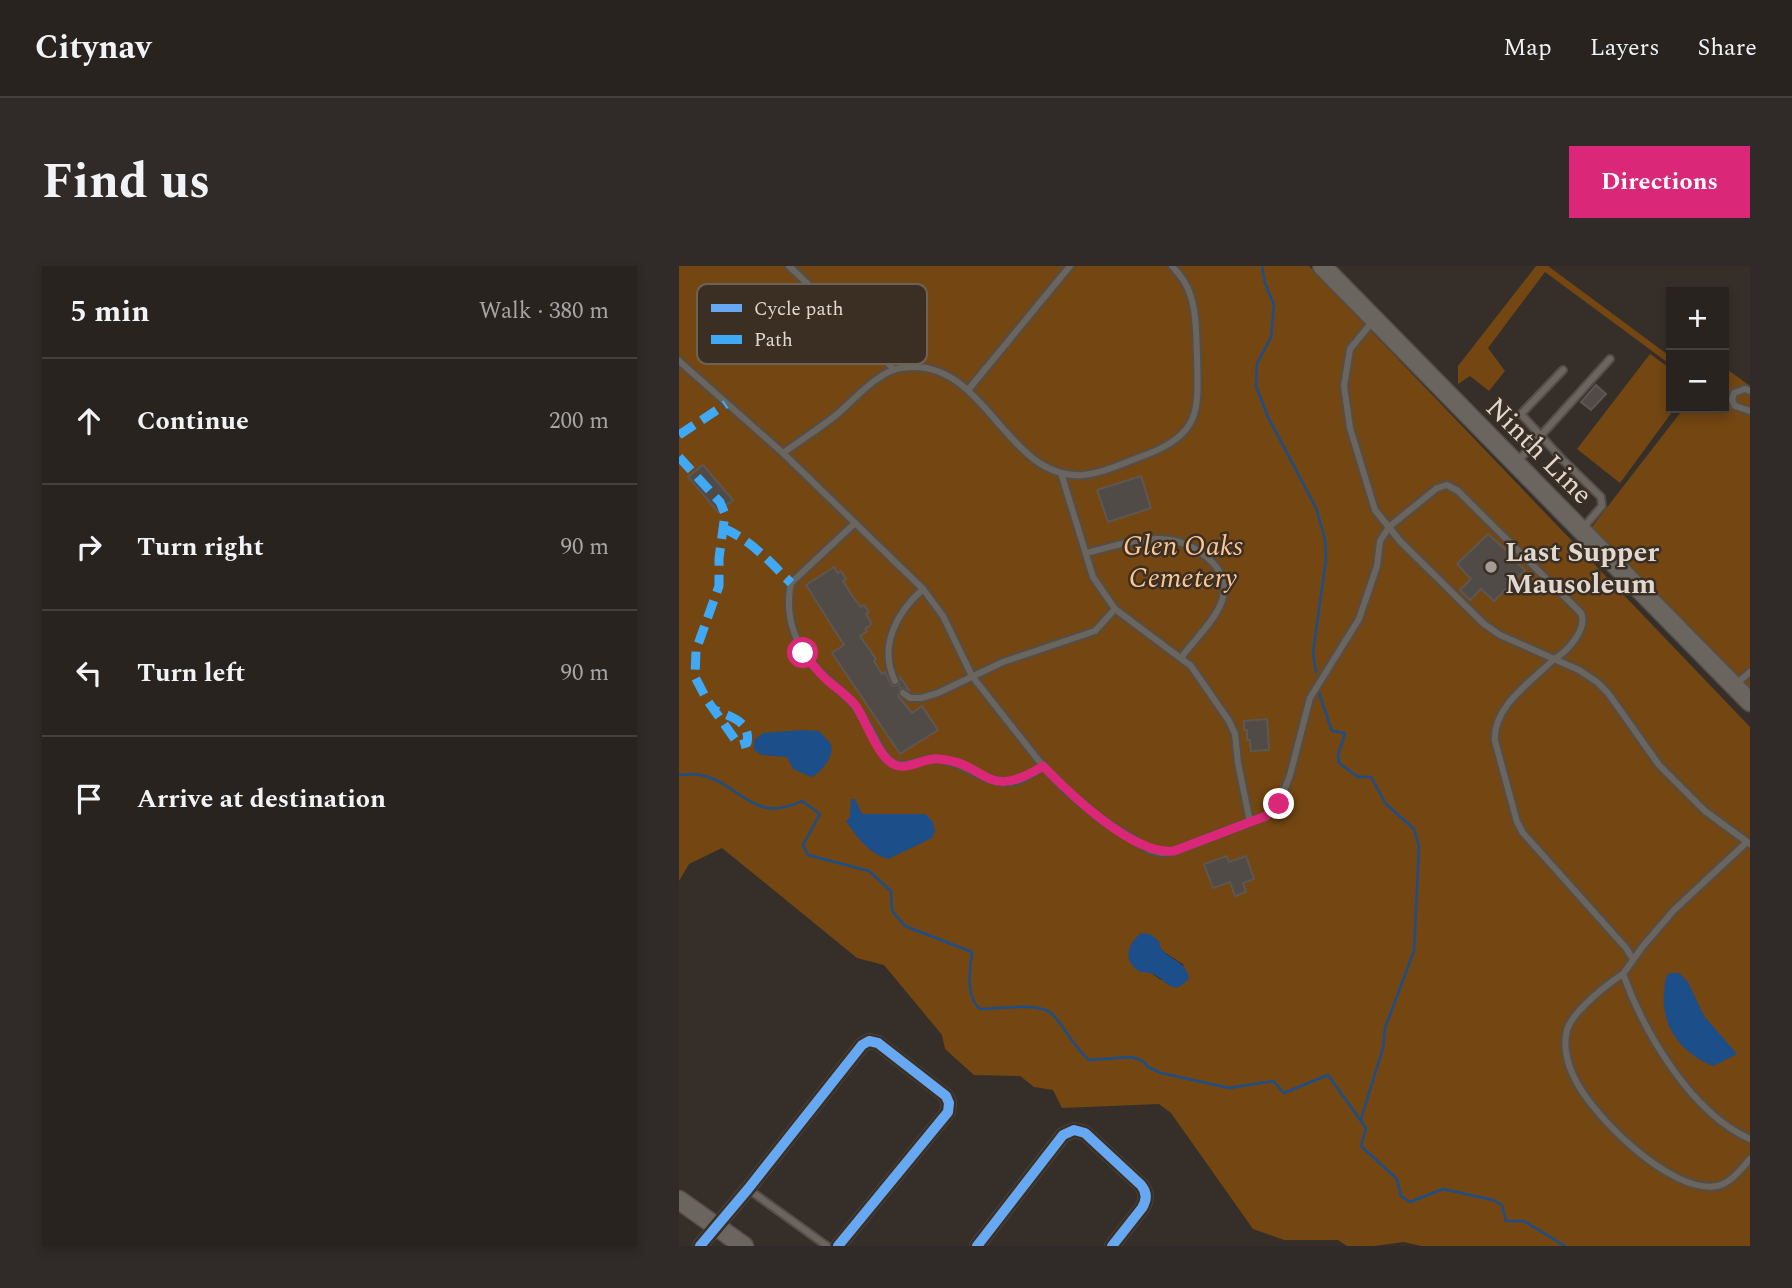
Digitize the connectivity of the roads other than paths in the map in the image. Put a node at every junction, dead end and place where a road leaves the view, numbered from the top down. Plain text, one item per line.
1 (789, 266) edge
2 (1070, 266) edge
3 (1172, 266) edge
4 (1322, 266) edge
5 (808, 284) edge
6 (1374, 319) junction
7 (1610, 359) dead end
8 (679, 361) edge
9 (889, 364) edge
10 (894, 370) junction
11 (1563, 370) dead end
12 (968, 390) junction
13 (1750, 391) edge
14 (1750, 411) edge
15 (1541, 436) junction
16 (783, 453) junction
17 (1516, 464) junction
18 (1061, 473) junction
19 (855, 523) junction
20 (1389, 527) junction
21 (1581, 530) junction
22 (1086, 553) junction
23 (923, 589) junction
24 (1115, 609) junction
25 (1181, 657) junction
26 (1555, 659) junction
27 (1750, 672) edge
28 (972, 676) junction
29 (895, 681) dead end
30 (1734, 686) junction
31 (903, 693) dead end
32 (1750, 702) edge
33 (1043, 766) junction
34 (1250, 822) junction
35 (1749, 843) edge
36 (1633, 959) junction
37 (1623, 974) junction
38 (1750, 1139) edge
39 (1750, 1159) edge
40 (748, 1189) junction
41 (679, 1200) edge
42 (716, 1227) junction
43 (700, 1246) edge
44 (744, 1246) edge
45 (827, 1246) edge
46 (838, 1246) edge
47 (977, 1246) edge
48 (1112, 1246) edge

1 - 5 lane
2 - 12 lane
3 - 18 lane
4 - 6 main road, Ninth Line
6 - 17 main road, Ninth Line
6 - 20 lane
7 - 15 lane
8 - 16 lane
9 - 10 lane
10 - 12 lane
10 - 16 lane
11 - 15 lane
12 - 18 lane
13 - 14 lane
15 - 17 lane
15 - 21 lane
16 - 19 lane
17 - 21 main road, Ninth Line
18 - 22 lane
19 - 23 lane
19 - 33 lane
20 - 26 lane
20 - 26 lane
20 - 34 lane
21 - 30 main road, Ninth Line
22 - 24 lane
22 - 25 lane
23 - 28 lane
23 - 29 lane
24 - 25 lane
24 - 28 lane
25 - 34 lane
26 - 35 lane
26 - 36 lane
27 - 30 lane
28 - 31 lane
28 - 33 lane
30 - 32 main road, Ninth Line
33 - 34 lane
35 - 36 lane
36 - 37 lane
37 - 38 lane
37 - 39 lane
40 - 42 street
40 - 45 lane
40 - 46 street
41 - 42 main road
42 - 43 street
42 - 44 main road
47 - 48 street

